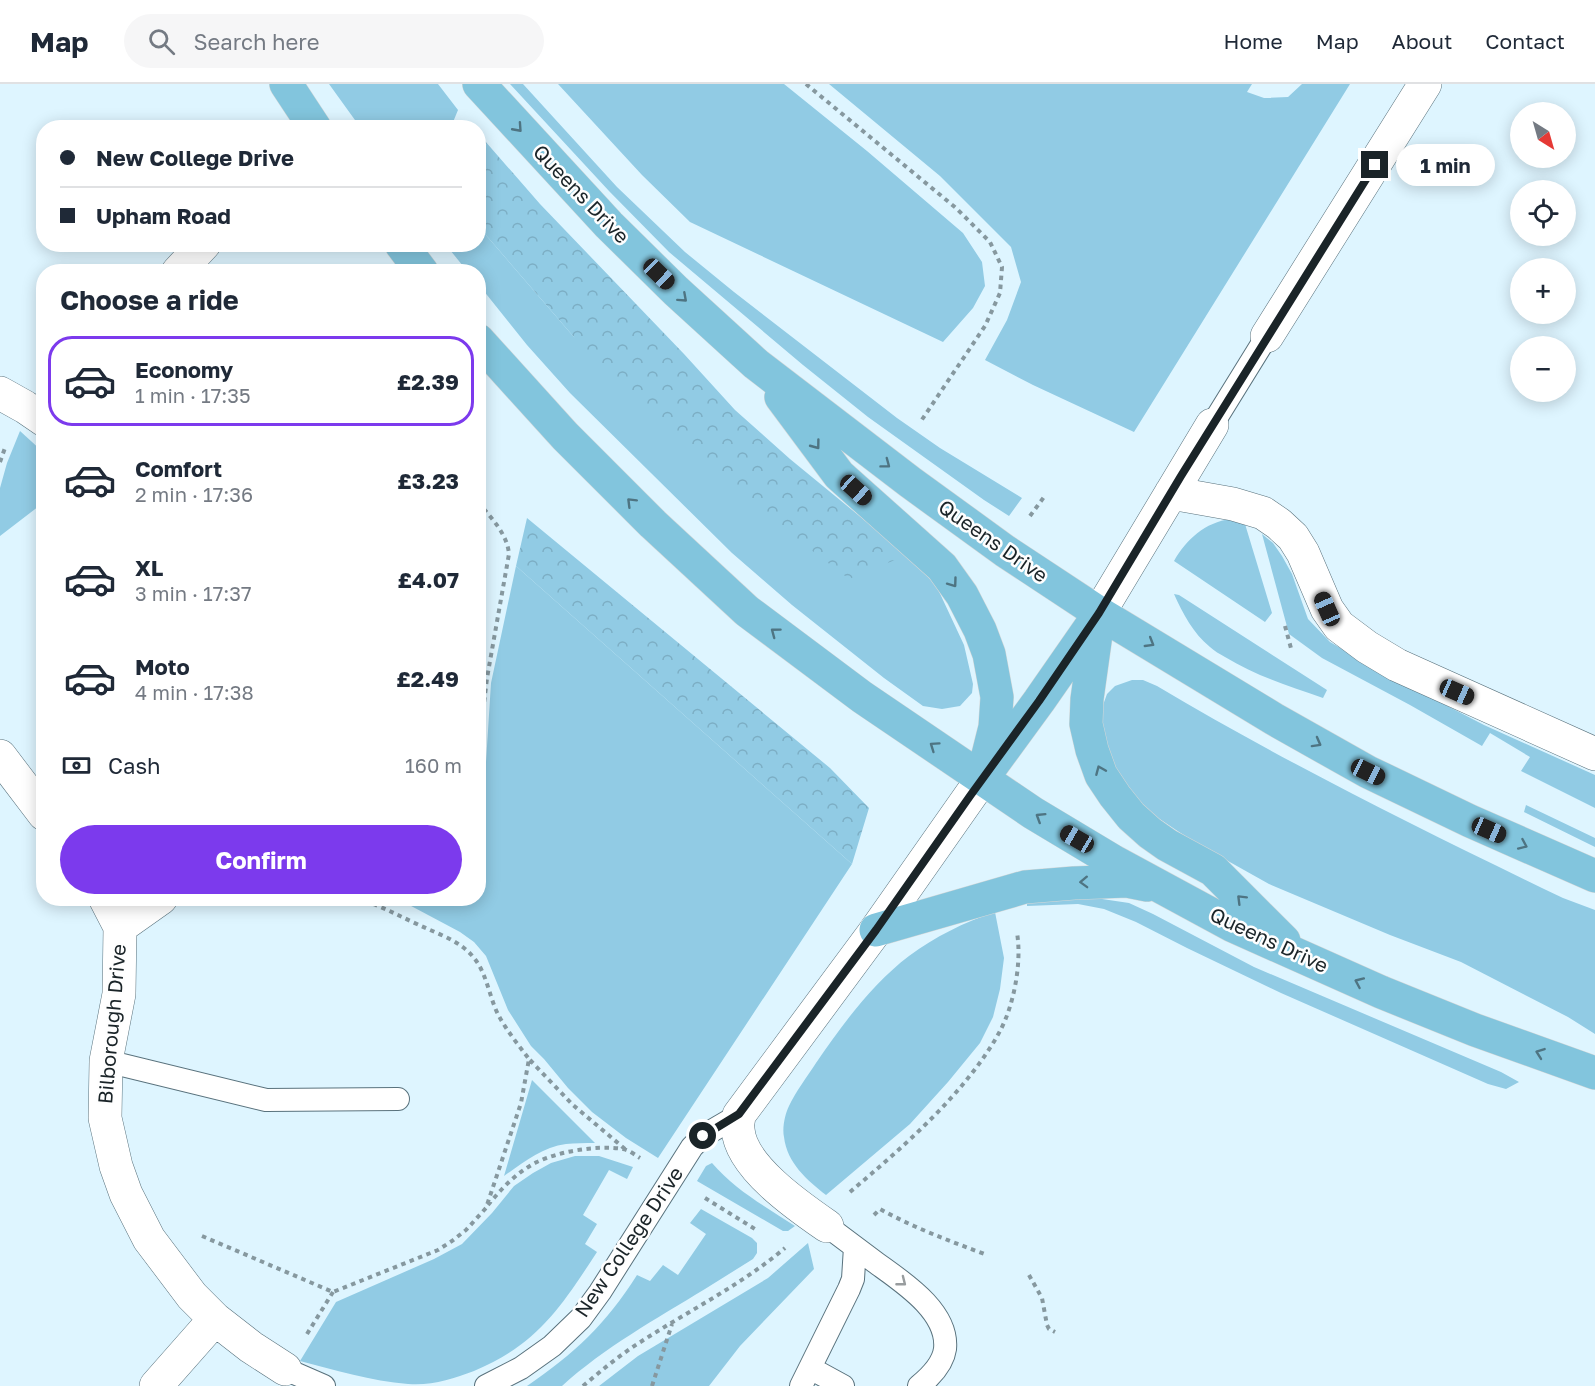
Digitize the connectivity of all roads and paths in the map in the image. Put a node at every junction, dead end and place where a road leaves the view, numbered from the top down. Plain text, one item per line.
1 (286, 84) edge
2 (479, 84) edge
3 (806, 84) edge
4 (1425, 84) edge
5 (310, 120) edge
6 (197, 252) edge
7 (185, 264) edge
8 (1268, 336) joint
9 (486, 349) edge
10 (756, 364) junction
11 (0, 393) edge
12 (36, 415) edge
13 (921, 421) dead end
14 (1212, 425) joint
15 (1171, 494) junction
16 (486, 512) edge
17 (1099, 613) junction
18 (486, 686) edge
19 (1595, 754) edge
20 (0, 756) edge
21 (982, 779) junction
22 (36, 803) edge
23 (1595, 876) edge
24 (1163, 889) junction
25 (1009, 891) junction
26 (109, 906) edge
27 (149, 906) edge
28 (120, 927) junction
29 (876, 930) junction
30 (1298, 955) junction
31 (529, 1059) dead end
32 (106, 1061) junction
33 (1595, 1073) edge
34 (398, 1099) dead end
35 (739, 1114) junction
36 (626, 1149) dead end
37 (844, 1197) dead end
38 (872, 1217) dead end
39 (827, 1226) joint
40 (855, 1247) junction
41 (785, 1248) dead end
42 (987, 1255) dead end
43 (1029, 1275) dead end
44 (215, 1319) junction
45 (672, 1324) junction
46 (1055, 1332) dead end
47 (285, 1369) joint
48 (805, 1377) edge
49 (156, 1386) edge
50 (324, 1386) edge
51 (486, 1386) edge
52 (583, 1386) edge
53 (652, 1386) edge
54 (843, 1386) edge
55 (919, 1386) edge

1 - 5 main road
2 -> 10 main road, Queens Drive
3 - 13 path
4 - 8 street
6 - 7 street
8 - 14 lane
21 -> 9 main road, Queens Drive
10 -> 17 main road, Queens Drive
10 -> 21 main road
11 - 12 street
14 - 15 street
15 - 17 street
15 - 19 street
16 - 18 path
17 - 21 main road
17 -> 23 main road, Queens Drive
30 -> 17 main road
20 - 22 street
24 -> 21 main road, Queens Drive
21 - 29 street, New College Drive
24 -> 25 main road
24 - 30 main road, Queens Drive
25 - 29 main road
25 - 37 path
26 - 28 street, Bilborough Drive
27 - 28 street
28 - 32 street, Bilborough Drive
29 - 35 street, New College Drive
33 -> 30 main road, Queens Drive
31 - 36 path
32 - 34 lane
32 - 44 street, Bilborough Drive
35 - 39 street
35 - 51 lane, New College Drive
38 - 42 path
39 - 40 lane
40 - 48 lane
40 -> 55 lane
41 - 45 path
43 - 46 path
44 - 47 street
44 - 49 street
45 - 52 path
45 - 53 path
47 - 50 lane
48 - 54 lane

